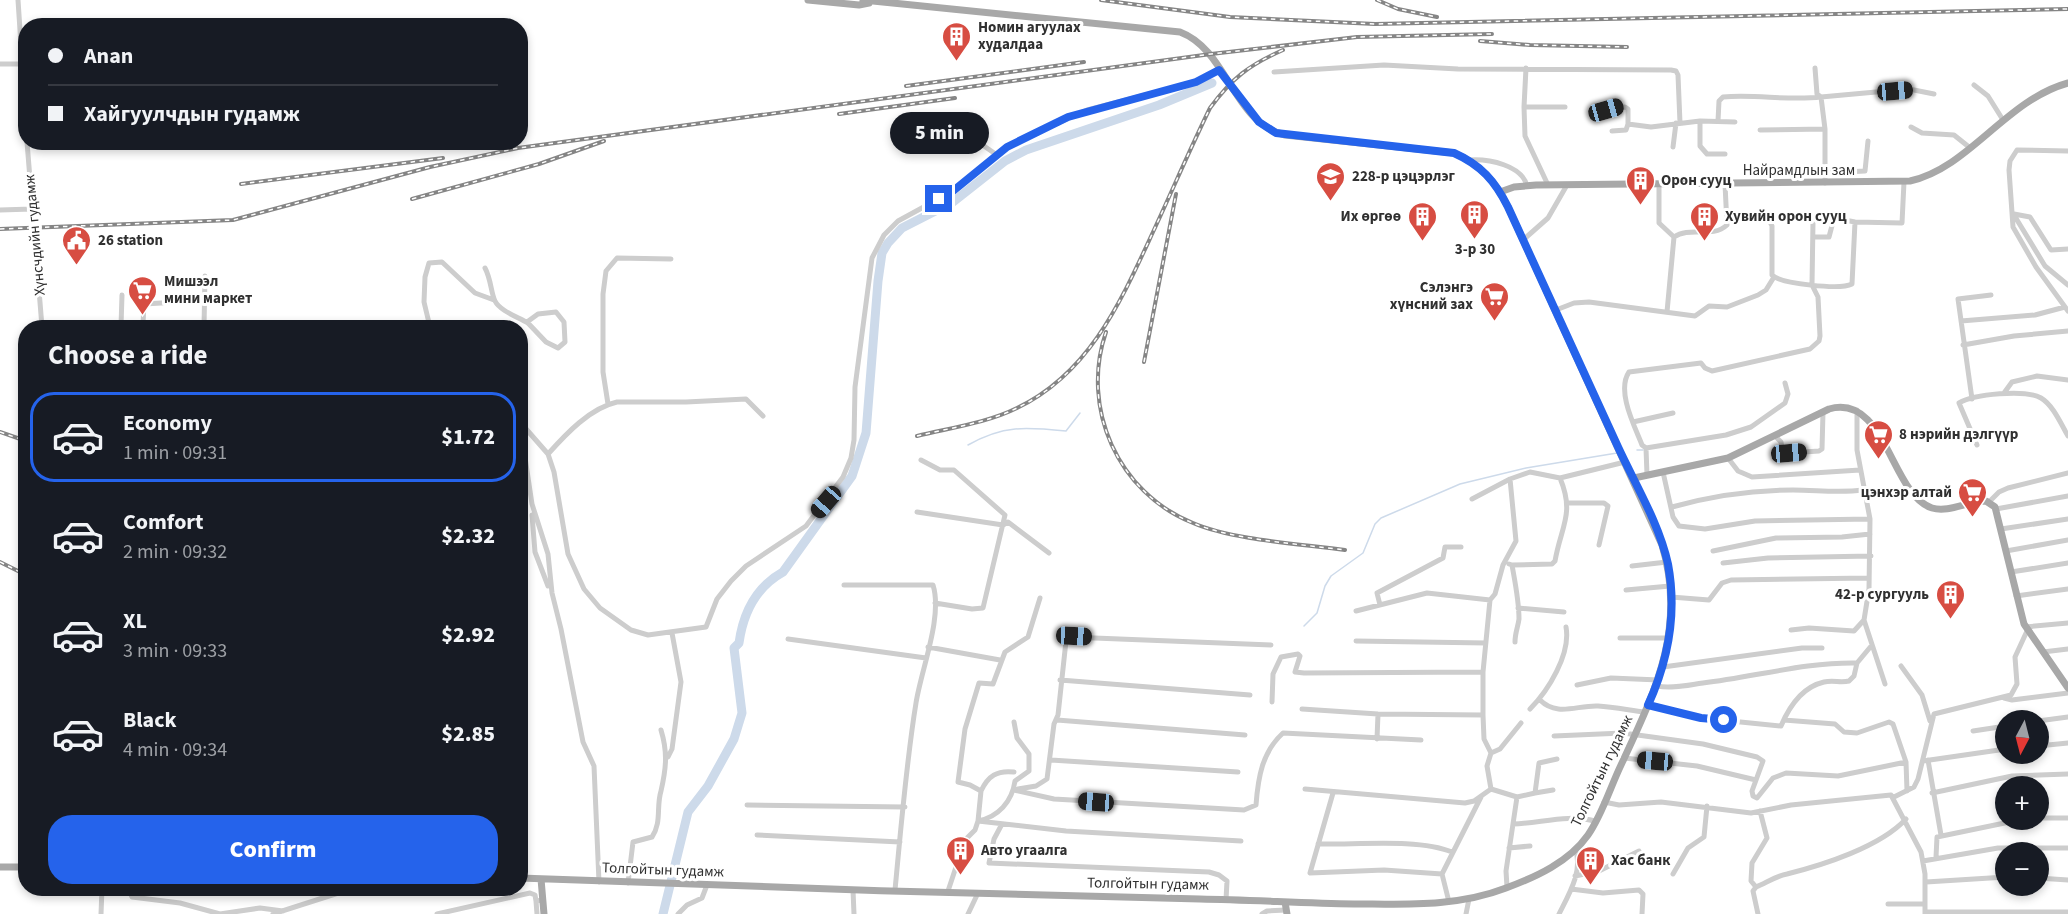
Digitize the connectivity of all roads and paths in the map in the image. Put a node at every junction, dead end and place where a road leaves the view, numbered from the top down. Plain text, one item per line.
1 (18, 0) edge
2 (808, 0) edge
3 (866, 1) edge
4 (19, 18) edge
5 (0, 64) edge
6 (18, 64) edge
7 (1526, 68) junction
8 (1815, 68) dead end
9 (1219, 70) junction
10 (1274, 72) dead end
11 (2068, 83) edge
12 (1974, 85) dead end
13 (1934, 94) dead end
14 (1821, 97) junction
15 (1524, 107) junction
16 (1565, 107) dead end
17 (1606, 110) dead end
18 (2003, 120) junction
19 (1718, 121) junction
20 (1700, 122) junction
21 (1735, 122) dead end
22 (1678, 123) junction
23 (1628, 124) junction
24 (1911, 127) dead end
25 (1825, 129) junction
26 (1760, 130) dead end
27 (1612, 131) dead end
28 (1868, 141) dead end
29 (903, 145) dead end
30 (1673, 147) dead end
31 (1969, 147) junction
32 (28, 150) edge
33 (2068, 151) edge
34 (1725, 154) dead end
35 (997, 155) junction
36 (1470, 160) junction
37 (1825, 173) junction
38 (1904, 182) junction
39 (1825, 183) junction
40 (1659, 184) junction
41 (1725, 184) junction
42 (1548, 185) junction
43 (1567, 185) junction
44 (1527, 186) junction
45 (1500, 192) junction
46 (32, 209) junction
47 (0, 210) edge
48 (2013, 214) junction
49 (1726, 215) junction
50 (1814, 222) dead end
51 (1856, 222) junction
52 (1674, 237) junction
53 (1813, 237) junction
54 (1523, 240) junction
55 (2068, 249) edge
56 (671, 259) dead end
57 (485, 268) dead end
58 (205, 276) dead end
59 (1773, 277) junction
60 (1812, 285) junction
61 (2068, 285) edge
62 (122, 295) dead end
63 (1991, 295) dead end
64 (494, 300) junction
65 (179, 303) dead end
66 (2066, 309) edge
67 (1556, 310) junction
68 (1667, 312) junction
69 (41, 320) edge
70 (121, 320) edge
71 (143, 320) edge
72 (204, 320) edge
73 (428, 320) edge
74 (523, 320) edge
75 (1961, 321) junction
76 (528, 323) joint
77 (2068, 331) edge
78 (1963, 345) junction
79 (2068, 380) edge
80 (1785, 383) dead end
81 (2004, 393) junction
82 (1972, 399) junction
83 (608, 404) junction
84 (1857, 410) junction
85 (1823, 412) junction
86 (1673, 413) dead end
87 (764, 416) dead end
88 (1633, 422) junction
89 (528, 432) edge
90 (1775, 435) junction
91 (2068, 436) edge
92 (1977, 445) dead end
93 (1646, 448) junction
94 (548, 454) junction
95 (1728, 458) junction
96 (921, 460) dead end
97 (1625, 462) junction
98 (1860, 470) junction
99 (1663, 472) junction
100 (2068, 473) edge
101 (1647, 475) junction
102 (528, 477) edge
103 (1560, 478) junction
104 (1634, 478) junction
105 (1510, 479) junction
106 (1863, 490) junction
107 (2068, 496) edge
108 (1472, 499) dead end
109 (1989, 501) junction
110 (1568, 503) junction
111 (532, 504) junction
112 (1672, 507) junction
113 (1996, 509) junction
114 (917, 512) dead end
115 (1870, 519) junction
116 (2068, 519) edge
117 (1003, 525) junction
118 (2001, 529) junction
119 (1870, 534) junction
120 (2068, 540) edge
121 (1599, 545) dead end
122 (1461, 547) dead end
123 (1713, 551) dead end
124 (2006, 551) junction
125 (1049, 553) dead end
126 (1871, 556) junction
127 (1505, 562) junction
128 (1667, 562) junction
129 (1723, 563) dead end
130 (2068, 563) edge
131 (1512, 565) junction
132 (1632, 566) dead end
133 (2011, 572) junction
134 (1869, 578) junction
135 (844, 585) dead end
136 (1670, 586) junction
137 (2068, 589) edge
138 (1626, 590) dead end
139 (552, 593) junction
140 (2016, 596) junction
141 (1671, 597) junction
142 (1040, 598) dead end
143 (1490, 600) junction
144 (935, 603) junction
145 (1380, 605) junction
146 (1518, 608) junction
147 (1356, 611) dead end
148 (1564, 612) dead end
149 (1864, 620) junction
150 (2068, 623) edge
151 (1566, 627) dead end
152 (2026, 629) junction
153 (1791, 630) dead end
154 (672, 633) junction
155 (1620, 638) dead end
156 (1669, 638) junction
157 (788, 639) dead end
158 (1356, 641) dead end
159 (1515, 642) dead end
160 (1486, 643) junction
161 (1272, 645) dead end
162 (1872, 645) junction
163 (928, 647) junction
164 (1822, 648) dead end
165 (2068, 650) edge
166 (2043, 652) junction
167 (926, 658) junction
168 (1000, 660) junction
169 (1857, 663) junction
170 (1901, 666) dead end
171 (1663, 667) junction
172 (1483, 672) junction
173 (1060, 680) junction
174 (1658, 683) junction
175 (2067, 683) edge
176 (1885, 684) dead end
177 (1577, 685) dead end
178 (2068, 693) edge
179 (1250, 695) dead end
180 (2002, 698) junction
181 (1540, 700) junction
182 (1272, 702) dead end
183 (1302, 709) dead end
184 (1530, 709) dead end
185 (1646, 709) junction
186 (1378, 714) junction
187 (1483, 715) junction
188 (2068, 717) edge
189 (1057, 720) junction
190 (1784, 720) junction
191 (2049, 720) edge
192 (1014, 722) dead end
193 (1930, 722) junction
194 (1521, 723) dead end
195 (1995, 728) edge
196 (661, 730) dead end
197 (1973, 731) dead end
198 (1245, 735) dead end
199 (1634, 735) junction
200 (1554, 736) dead end
201 (1377, 739) junction
202 (1421, 740) dead end
203 (2068, 743) edge
204 (2049, 745) edge
205 (1995, 751) edge
206 (1491, 753) junction
207 (1624, 758) junction
208 (667, 759) junction
209 (1557, 759) dead end
210 (1051, 760) junction
211 (1926, 760) junction
212 (1906, 762) junction
213 (1014, 772) dead end
214 (1239, 772) dead end
215 (2068, 774) edge
216 (1756, 780) junction
217 (1305, 789) dead end
218 (1491, 789) junction
219 (1014, 790) junction
220 (1553, 790) dead end
221 (981, 791) junction
222 (1907, 791) junction
223 (1333, 793) junction
224 (1535, 793) junction
225 (1932, 793) junction
226 (1482, 795) junction
227 (1517, 797) junction
228 (1894, 797) junction
229 (1604, 802) junction
230 (747, 805) dead end
231 (1707, 806) junction
232 (905, 807) junction
233 (1760, 811) junction
234 (2049, 818) edge
235 (2068, 818) edge
236 (1906, 819) junction
237 (978, 821) junction
238 (1595, 821) junction
239 (1002, 824) junction
240 (1514, 824) junction
241 (1995, 825) edge
242 (757, 835) dead end
243 (1941, 836) junction
244 (1241, 840) dead end
245 (900, 842) junction
246 (1318, 844) junction
247 (1530, 846) dead end
248 (1509, 848) junction
249 (2068, 848) edge
250 (1575, 849) junction
251 (1639, 851) dead end
252 (1452, 852) junction
253 (1936, 857) junction
254 (1923, 861) junction
255 (0, 867) edge
256 (18, 867) edge
257 (1442, 874) junction
258 (1673, 874) dead end
259 (1575, 876) junction
260 (528, 878) edge
261 (1995, 878) edge
262 (541, 879) junction
263 (2049, 879) edge
264 (2068, 880) edge
265 (599, 882) junction
266 (1926, 882) junction
267 (628, 883) junction
268 (704, 885) junction
269 (1756, 887) junction
270 (1507, 888) junction
271 (1571, 889) junction
272 (853, 890) junction
273 (895, 890) junction
274 (948, 891) junction
275 (528, 893) edge
276 (978, 893) junction
277 (102, 896) edge
278 (132, 896) edge
279 (329, 896) edge
280 (517, 896) edge
281 (1468, 899) junction
282 (539, 900) junction
283 (1226, 900) junction
284 (1449, 902) junction
285 (1888, 904) dead end
286 (1925, 904) junction
287 (1286, 909) edge
288 (283, 911) junction
289 (2068, 912) edge
290 (1925, 913) edge
291 (101, 914) edge
292 (273, 914) edge
293 (437, 914) edge
294 (537, 914) edge
295 (544, 914) edge
296 (678, 914) edge
297 (854, 914) edge
298 (968, 914) edge
299 (1262, 914) edge
300 (1466, 914) edge
301 (1559, 914) edge
302 (1642, 914) edge
303 (1758, 914) edge

1 - 4 street
2 - 3 main road, Толгойтын гудамж
3 - 9 main road, Толгойтын гудамж
5 - 6 street
7 - 10 street
7 - 15 street
7 - 22 street
8 - 14 street
9 - 35 street
9 - 36 main road, Толгойтын гудамж
11 - 18 main road, Найрамдлын зам
12 - 18 street
13 - 14 street
14 - 19 street
14 - 25 street
15 - 16 street
15 - 42 street
17 - 23 street
18 - 31 main road, Найрамдлын зам
19 - 20 street
19 - 21 street
20 - 22 street
20 - 34 street
22 - 23 street
22 - 30 street
23 - 27 street
24 - 31 street
25 - 26 street
25 - 37 street
28 - 37 street
29 - 35 street
31 - 38 main road, Найрамдлын зам
32 - 46 street, Хүнсчдийн гудамж
33 - 48 street
35 - 154 street
36 - 44 street
36 - 45 main road, Толгойтын гудамж
37 - 39 street
38 - 39 main road, Найрамдлын зам
38 - 51 street
39 - 41 main road, Найрамдлын зам
40 - 41 main road, Найрамдлын зам
40 - 43 main road, Найрамдлын зам
40 - 52 street
41 - 49 street
42 - 43 main road, Найрамдлын зам
42 - 44 main road, Найрамдлын зам
43 - 54 street
44 - 45 main road, Найрамдлын зам
45 - 54 main road, Толгойтын гудамж
46 - 47 street
46 - 69 street, Хүнсчдийн гудамж
48 - 55 street
48 - 61 street
48 - 66 street
49 - 52 street
49 - 59 street
50 - 53 street
51 - 53 street
51 - 60 street
52 - 68 street
53 - 60 street
54 - 67 main road, Толгойтын гудамж
56 - 83 street
57 - 64 street
58 - 72 street
59 - 60 street
59 - 68 street
60 - 88 street
62 - 70 street
63 - 75 street
64 - 73 street
64 - 74 street
65 - 71 street
66 - 75 street
67 - 68 street
67 - 97 main road, Толгойтын гудамж
75 - 78 street
76 - 76 street
77 - 78 street
78 - 82 street
79 - 81 street
80 - 93 street
81 - 82 street
81 - 91 street
82 - 92 street
83 - 87 street
83 - 94 street
84 - 85 main road
84 - 98 street
84 - 109 main road
85 - 90 main road
85 - 90 street
86 - 88 street
88 - 93 street
89 - 94 street
90 - 95 main road
93 - 101 street
94 - 154 street
95 - 98 street
95 - 99 main road
96 - 117 street
97 - 103 street
97 - 104 main road, Толгойтын гудамж
98 - 106 street
99 - 101 main road
99 - 112 street
100 - 109 street
101 - 104 main road
102 - 111 street
103 - 105 street
103 - 110 street
104 - 128 main road, Толгойтын гудамж
105 - 108 street
105 - 127 street
106 - 112 street
106 - 115 street
107 - 113 street
109 - 113 main road
110 - 121 street
110 - 131 street
111 - 139 street
111 - 139 street
112 - 115 street
113 - 118 main road
114 - 117 street
115 - 119 street
116 - 118 street
117 - 125 street
117 - 144 street
118 - 124 main road
119 - 123 street
119 - 126 street
120 - 124 street
122 - 145 street
124 - 133 main road
126 - 129 street
126 - 134 street
127 - 131 street
127 - 143 street
128 - 132 street
128 - 136 main road, Толгойтын гудамж
130 - 133 street
131 - 146 street
133 - 140 main road
134 - 141 street
134 - 149 street
135 - 144 street
136 - 138 street
136 - 141 main road, Толгойтын гудамж
137 - 140 street
139 - 265 street
140 - 152 main road
141 - 156 main road, Толгойтын гудамж
142 - 168 street
143 - 145 street
143 - 160 street
144 - 163 street
145 - 147 street
146 - 148 street
146 - 159 street
149 - 153 street
149 - 162 street
150 - 152 street
151 - 181 street
152 - 166 main road
152 - 180 street
154 - 208 street
155 - 156 street
156 - 171 main road, Толгойтын гудамж
157 - 167 street
158 - 160 street
160 - 172 street
161 - 173 street
162 - 169 street
162 - 176 street
163 - 167 street
163 - 168 street
164 - 171 street
165 - 166 street
166 - 175 main road
167 - 232 street
168 - 221 street
169 - 174 street
169 - 190 street
170 - 193 street
171 - 174 main road, Толгойтын гудамж
172 - 182 street
172 - 187 street
173 - 179 street
173 - 189 street
174 - 177 street
174 - 185 main road, Толгойтын гудамж
178 - 180 street
180 - 193 street
181 - 184 street
181 - 185 street
183 - 186 street
185 - 190 street
185 - 199 main road, Толгойтын гудамж
186 - 187 street
186 - 201 street
187 - 206 street
188 - 191 street
189 - 198 street
189 - 210 street
190 - 212 street
192 - 219 street
193 - 211 street
194 - 206 street
195 - 197 street
196 - 208 street
199 - 200 street
199 - 207 main road, Толгойтын гудамж
199 - 216 street
201 - 202 street
201 - 219 street
203 - 204 street
205 - 211 street
206 - 218 street
207 - 216 street
207 - 229 main road, Толгойтын гудамж
208 - 267 street
209 - 224 street
210 - 214 street
210 - 219 street
211 - 222 street
211 - 225 street
212 - 216 street
212 - 222 street
213 - 221 street
215 - 225 street
217 - 223 street
218 - 226 street
218 - 227 street
219 - 237 street
220 - 224 street
221 - 237 street
222 - 228 street
223 - 226 street
223 - 246 street
224 - 227 street
225 - 243 street
226 - 252 street
227 - 240 street
228 - 233 street
228 - 236 street
229 - 231 street
229 - 238 main road, Толгойтын гудамж
230 - 232 street
231 - 233 street
231 - 258 street
232 - 245 street
233 - 269 street
234 - 235 street
236 - 254 street
236 - 269 street
237 - 239 street
237 - 274 street
238 - 240 street
238 - 250 main road, Толгойтын гудамж
239 - 244 street
239 - 283 street
240 - 248 street
241 - 243 street
242 - 245 street
243 - 253 street
245 - 273 street
246 - 252 street
246 - 257 street
247 - 248 street
248 - 270 street
249 - 253 street
250 - 259 street
250 - 270 main road, Толгойтын гудамж
251 - 259 street
252 - 257 street
253 - 254 street
254 - 266 street
255 - 256 main road
257 - 284 street
259 - 271 street
260 - 262 main road, Толгойтын гудамж
261 - 266 street
262 - 265 main road, Толгойтын гудамж
262 - 282 main road
263 - 264 street
265 - 267 main road, Толгойтын гудамж
266 - 286 street
267 - 268 main road, Толгойтын гудамж
268 - 272 main road, Толгойтын гудамж
268 - 296 street
269 - 303 street
270 - 281 main road, Толгойтын гудамж
271 - 301 street
271 - 302 street
272 - 273 main road, Толгойтын гудамж
272 - 297 street
273 - 274 main road, Толгойтын гудамж
274 - 276 main road, Толгойтын гудамж
275 - 282 street
276 - 283 main road, Толгойтын гудамж
276 - 298 street
277 - 291 street
278 - 288 street
279 - 288 street
280 - 293 street
281 - 284 main road, Толгойтын гудамж
281 - 300 street
282 - 294 street
282 - 295 main road
283 - 287 main road, Толгойтын гудамж
284 - 287 main road, Толгойтын гудамж
285 - 286 street
286 - 290 street
287 - 299 street
288 - 292 street
289 - 290 street

